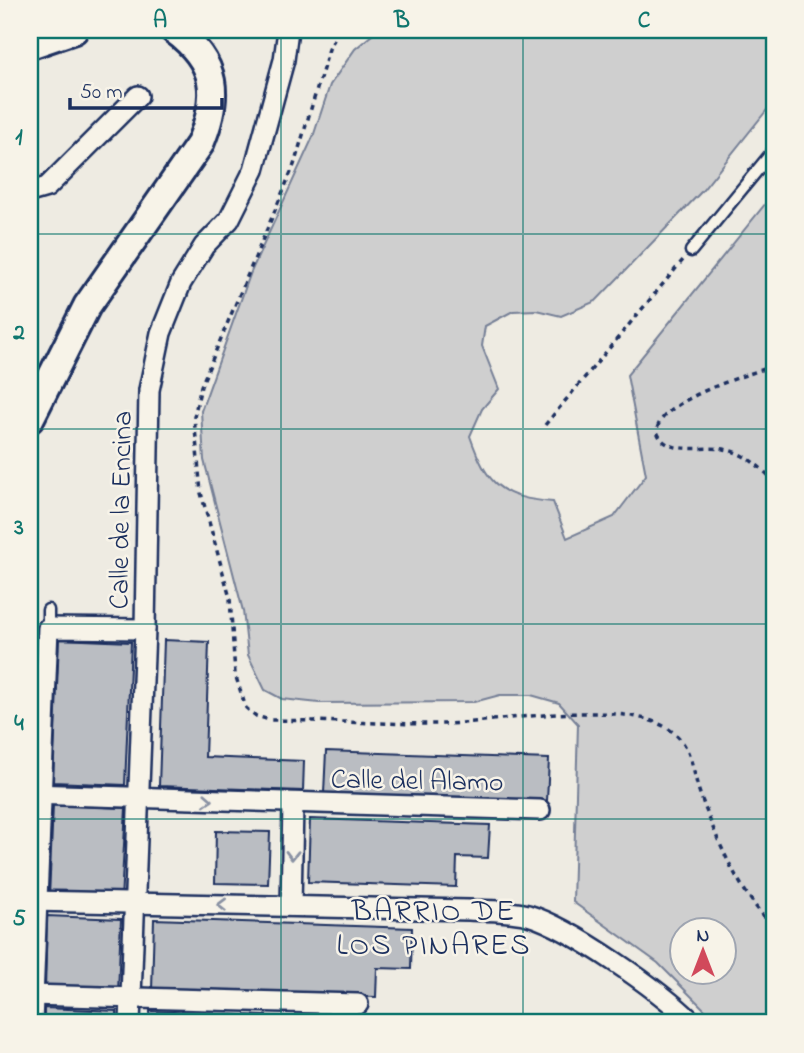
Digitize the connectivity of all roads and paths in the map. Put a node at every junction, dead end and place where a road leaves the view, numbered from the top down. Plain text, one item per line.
1 (74, 30) edge
2 (174, 30) edge
3 (288, 30) edge
4 (339, 30) edge
5 (30, 45) edge
6 (138, 96) dead end
7 (774, 150) edge
8 (38, 190) edge
9 (30, 205) edge
10 (691, 250) joint
11 (774, 366) edge
12 (30, 419) edge
13 (545, 425) dead end
14 (774, 481) edge
15 (145, 629) junction
16 (35, 794) edge
17 (139, 797) junction
18 (293, 804) junction
19 (540, 810) dead end
20 (33, 901) edge
21 (135, 904) junction
22 (290, 906) junction
23 (774, 928) edge
24 (31, 995) edge
25 (131, 999) junction
26 (358, 1004) dead end
27 (32, 1023) edge
28 (130, 1023) edge
29 (693, 1023) edge

1 - 5 street
2 - 12 street
3 - 15 street, Calle de la Encina
4 - 23 path
6 - 8 street
7 - 10 lane
8 - 9 street
10 - 13 path
11 - 14 path
15 - 16 street
15 - 17 street, Calle de la Encina
16 - 17 street, Calle del Alamo
16 - 20 street
17 -> 18 street, Calle del Alamo
17 - 21 street, Calle de la Encina
18 - 19 street, Calle del Alamo
18 -> 22 street
20 - 21 street
20 - 24 street
22 -> 21 street
21 - 25 street, Calle de la Encina
22 - 29 street
24 - 25 street
24 - 27 street
25 - 26 street
25 - 28 street, Calle de la Encina

